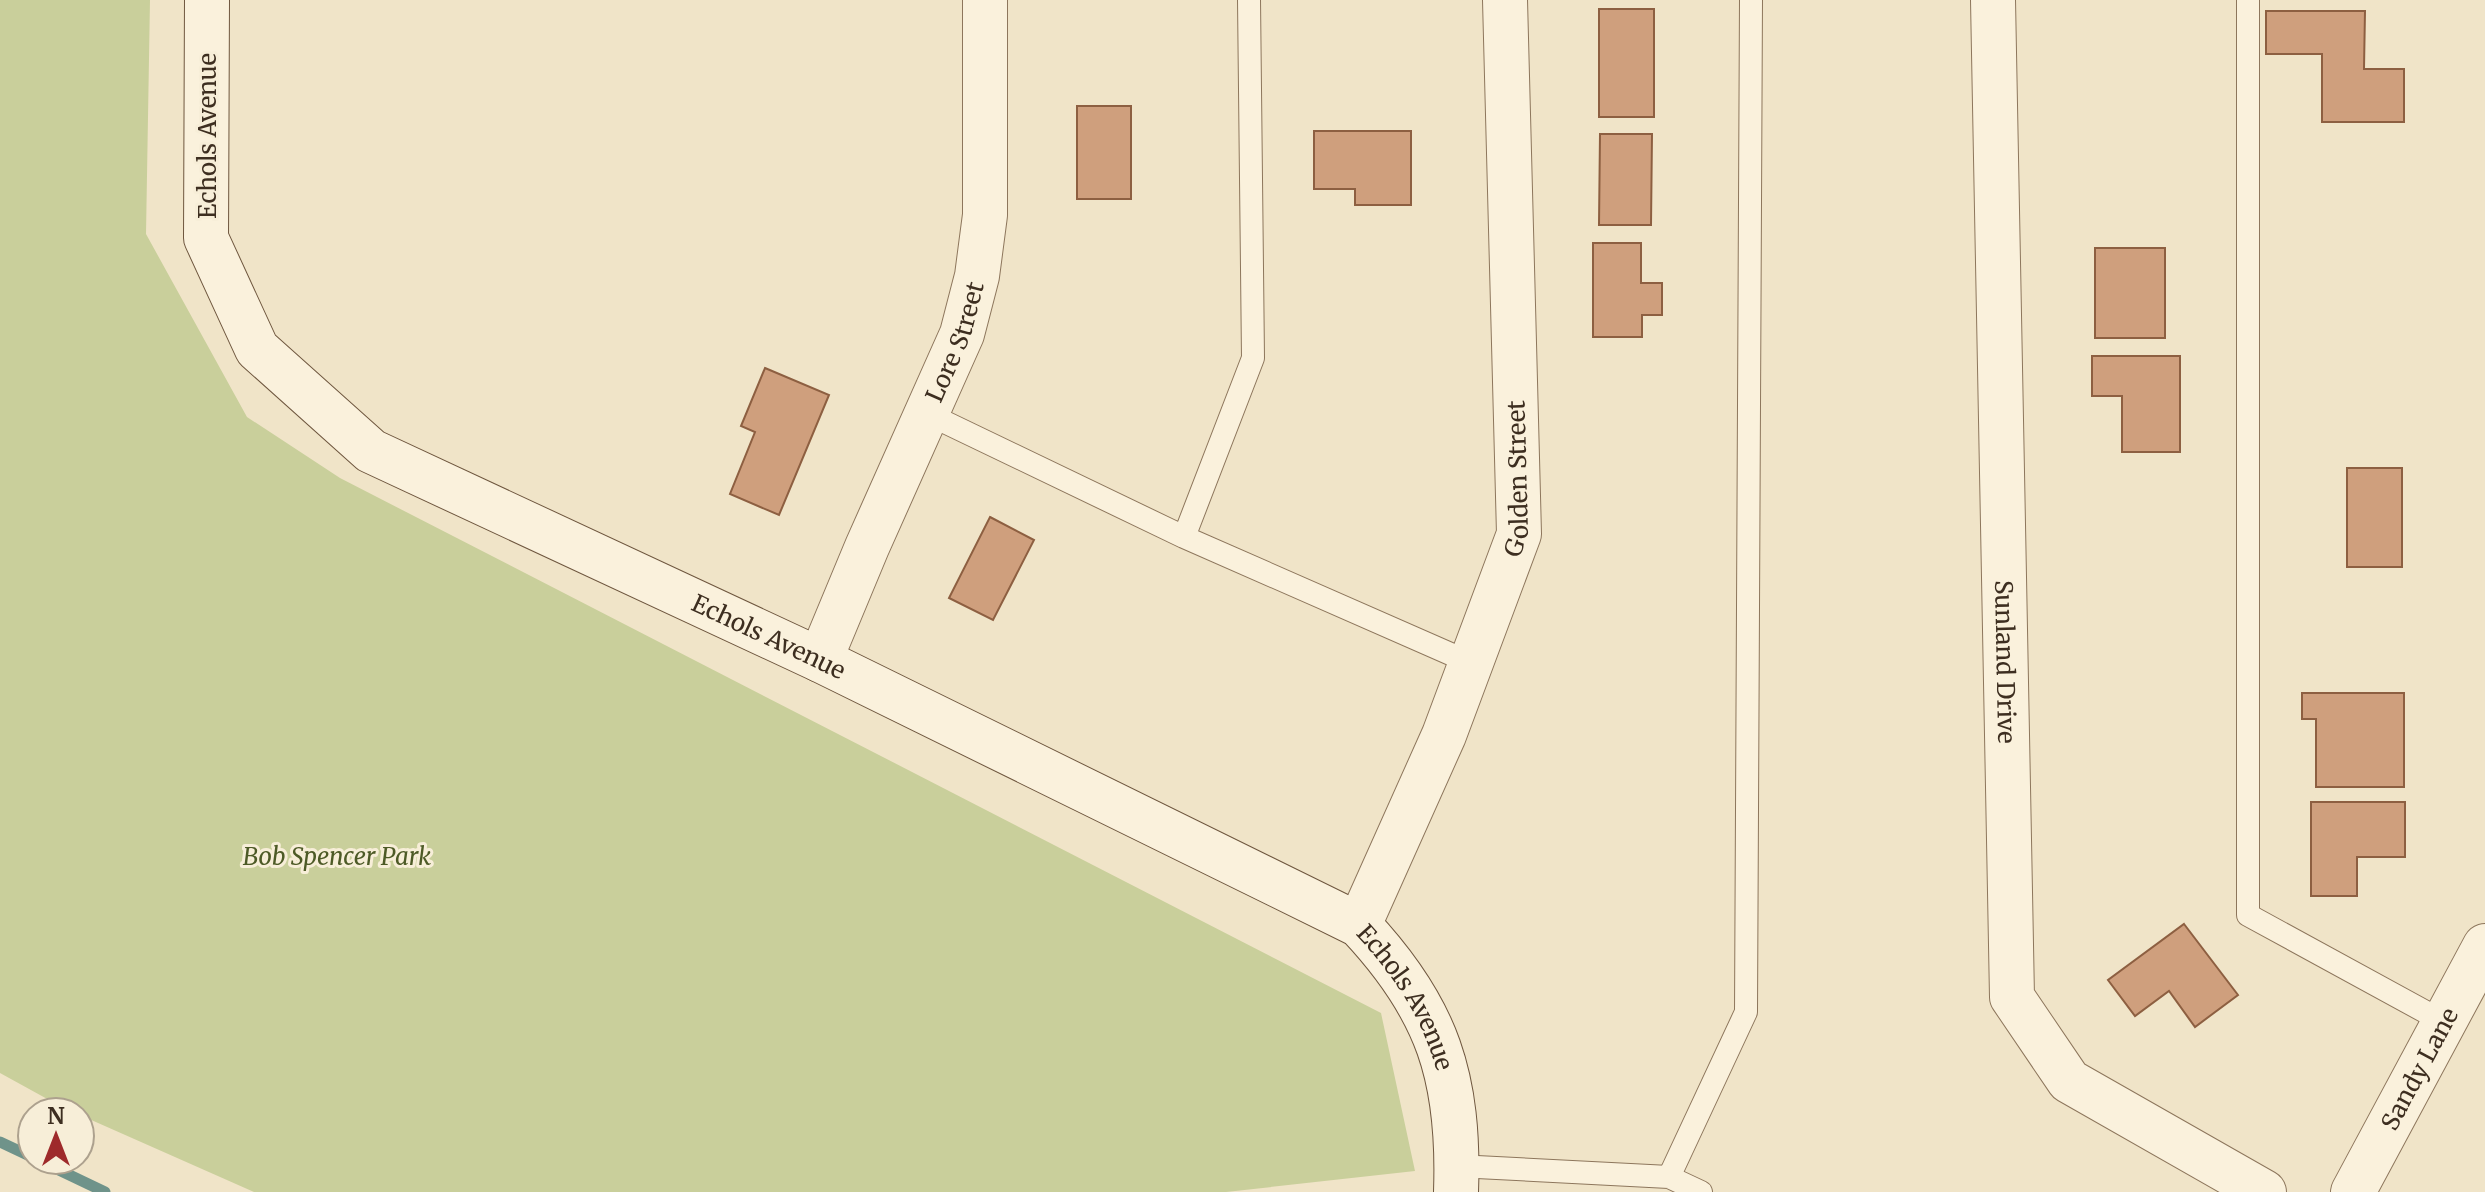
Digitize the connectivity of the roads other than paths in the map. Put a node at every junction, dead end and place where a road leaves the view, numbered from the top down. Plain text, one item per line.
1 (207, 0) edge
2 (985, 0) edge
3 (1249, 0) edge
4 (1505, 0) edge
5 (1751, 0) edge
6 (1993, 0) edge
7 (2248, 0) edge
8 (928, 414) junction
9 (1184, 537) junction
10 (820, 660) junction
11 (1471, 663) junction
12 (1359, 925) junction
13 (2485, 946) edge
14 (2444, 1022) junction
15 (1669, 1177) junction
16 (1456, 1180) edge
17 (1701, 1192) edge
18 (2264, 1192) edge
19 (2353, 1192) edge

1 - 10 street, Echols Avenue
2 - 8 street, Lore Street
3 - 9 lane
4 - 11 street, Golden Street
5 - 15 lane
6 - 18 street, Sunland Drive
7 - 14 lane
8 - 9 lane
8 - 10 street, Lore Street
9 - 11 lane
10 - 12 street, Echols Avenue
11 - 12 street, Golden Street
12 - 16 street, Echols Avenue
13 - 14 street, Sandy Lane
14 - 19 street, Sandy Lane
15 - 16 lane
15 - 17 lane

